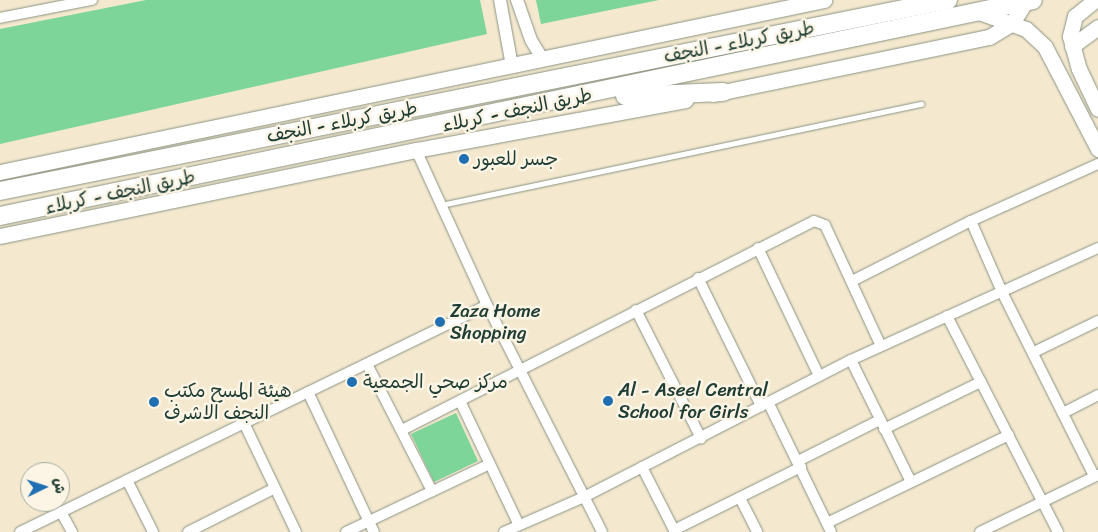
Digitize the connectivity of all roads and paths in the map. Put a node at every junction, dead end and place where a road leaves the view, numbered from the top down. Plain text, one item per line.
1 (92, 0) edge
2 (500, 0) edge
3 (824, 0) edge
4 (948, 0) edge
5 (1095, 0) edge
6 (1030, 1) edge
7 (519, 6) edge
8 (976, 12) junction
9 (0, 18) edge
10 (505, 20) junction
11 (1012, 23) junction
12 (1098, 27) edge
13 (1072, 46) junction
14 (542, 60) junction
15 (512, 66) junction
16 (1079, 69) junction
17 (1061, 75) junction
18 (723, 92) junction
19 (579, 97) junction
20 (921, 104) dead end
21 (1098, 109) edge
22 (1098, 149) edge
23 (416, 150) junction
24 (1098, 164) edge
25 (0, 172) edge
26 (0, 191) edge
27 (441, 205) junction
28 (3, 216) edge
29 (971, 222) junction
30 (0, 236) edge
31 (758, 248) junction
32 (1098, 248) edge
33 (698, 278) junction
34 (852, 281) junction
35 (1002, 292) junction
36 (487, 305) junction
37 (636, 310) junction
38 (947, 316) junction
39 (1098, 321) edge
40 (881, 346) junction
41 (1034, 352) junction
42 (851, 360) junction
43 (368, 364) junction
44 (520, 370) junction
45 (819, 376) junction
46 (981, 382) junction
47 (308, 392) junction
48 (1098, 394) edge
49 (460, 401) junction
50 (765, 404) junction
51 (1063, 413) junction
52 (244, 423) junction
53 (882, 424) junction
54 (402, 430) junction
55 (1008, 435) junction
56 (701, 438) junction
57 (490, 464) junction
58 (799, 464) junction
59 (642, 467) junction
60 (1096, 476) edge
61 (127, 480) junction
62 (911, 482) junction
63 (275, 488) junction
64 (432, 491) junction
65 (584, 497) junction
66 (740, 498) junction
67 (1044, 503) junction
68 (70, 508) edge
69 (61, 512) joint
70 (369, 521) junction
71 (519, 525) junction
72 (829, 528) edge
73 (675, 531) edge
74 (20, 532) edge
75 (72, 532) edge
76 (153, 532) edge
77 (188, 532) edge
78 (296, 532) edge
79 (346, 532) edge
80 (374, 532) edge
81 (504, 532) edge
82 (602, 532) edge
83 (757, 532) edge
84 (980, 532) edge
85 (1058, 532) edge

1 - 9 street
2 - 10 street
3 - 14 main road
4 - 26 highway, طريق کربلاء - النجف
5 - 13 main road
6 - 8 highway, طريق النجف - کربلاء
6 - 11 main road
7 - 10 street
7 - 14 street
8 - 11 main road
8 - 19 highway, طريق النجف - کربلاء
10 - 15 street
11 - 17 main road
11 - 18 main road
12 - 13 main road
13 - 16 main road
14 - 15 main road
15 - 25 main road
16 - 17 main road
16 - 21 main road
17 - 22 main road
18 - 19 highway
18 - 23 main road
19 - 28 highway, طريق النجف - کربلاء
20 - 27 lane
23 - 27 street
23 - 30 main road
24 - 29 street
27 - 36 street
29 - 34 street
29 - 35 street
31 - 33 street
31 - 34 street
31 - 45 street
32 - 35 street
33 - 37 street
33 - 50 street
34 - 40 street
35 - 38 street
35 - 41 street
36 - 43 street
36 - 44 street
37 - 44 street
37 - 56 street
38 - 40 street
38 - 46 street
39 - 41 street
40 - 42 street
41 - 51 street
42 - 45 street
42 - 53 street
43 - 47 street
43 - 54 street
44 - 49 street
44 - 65 street
45 - 50 street
46 - 53 street
46 - 55 street
47 - 52 street
47 - 70 street
48 - 51 street
49 - 54 street
49 - 57 street
50 - 56 street
50 - 58 street
51 - 60 street
52 - 61 street
52 - 63 street
53 - 58 street
53 - 62 street
54 - 64 street
55 - 62 street
55 - 67 street
56 - 59 street
57 - 64 street
57 - 71 street
58 - 66 street
58 - 72 street
59 - 65 street
59 - 73 street
60 - 67 street
61 - 68 street
61 - 76 street
62 - 72 street
63 - 77 street
63 - 78 street
64 - 70 street
65 - 71 street
65 - 82 street
66 - 73 street
66 - 83 street
67 - 84 street
67 - 85 street
69 - 74 street
69 - 75 street
70 - 79 street
70 - 80 street
71 - 81 street

